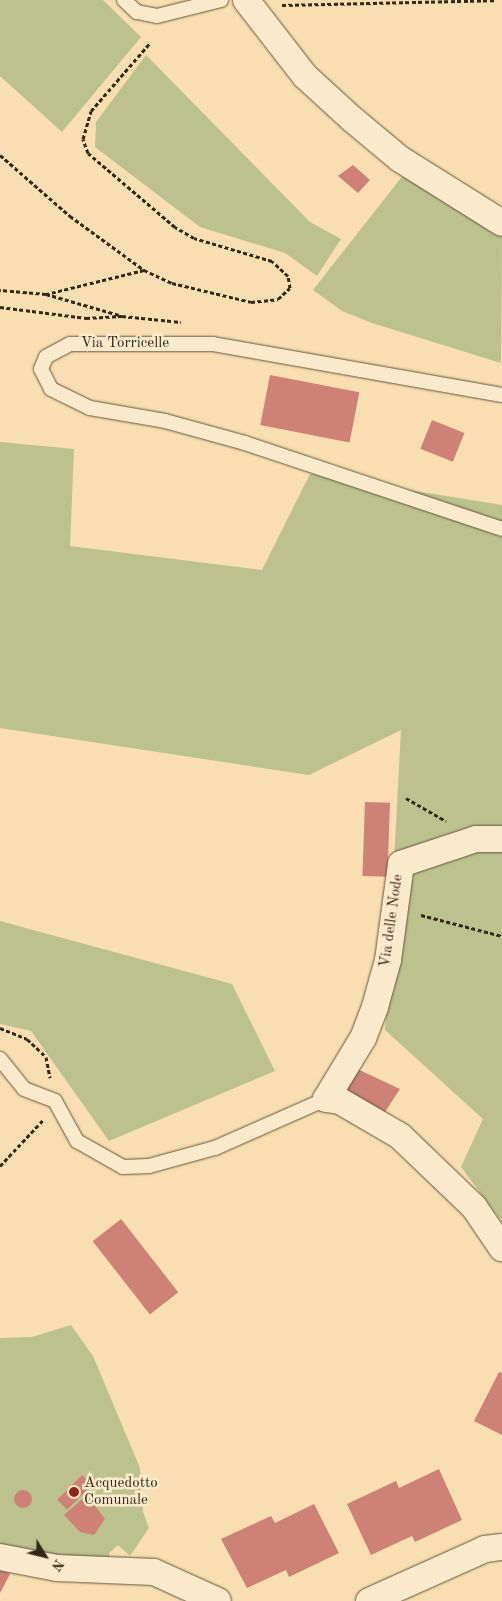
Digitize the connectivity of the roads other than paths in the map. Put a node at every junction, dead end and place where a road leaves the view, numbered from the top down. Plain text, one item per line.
1 (124, 0) edge
2 (221, 0) edge
3 (246, 0) edge
4 (502, 223) edge
5 (502, 395) edge
6 (502, 529) edge
7 (502, 839) edge
8 (0, 1058) edge
9 (326, 1099) junction
10 (502, 1248) edge
11 (502, 1547) edge
12 (0, 1557) edge
13 (218, 1601) edge
14 (369, 1601) edge

1 - 2 lane
3 - 4 street
5 - 6 lane, Via Torricelle
7 - 9 street, Via delle Node
8 - 9 lane
9 - 10 street
11 - 14 street
12 - 13 street

